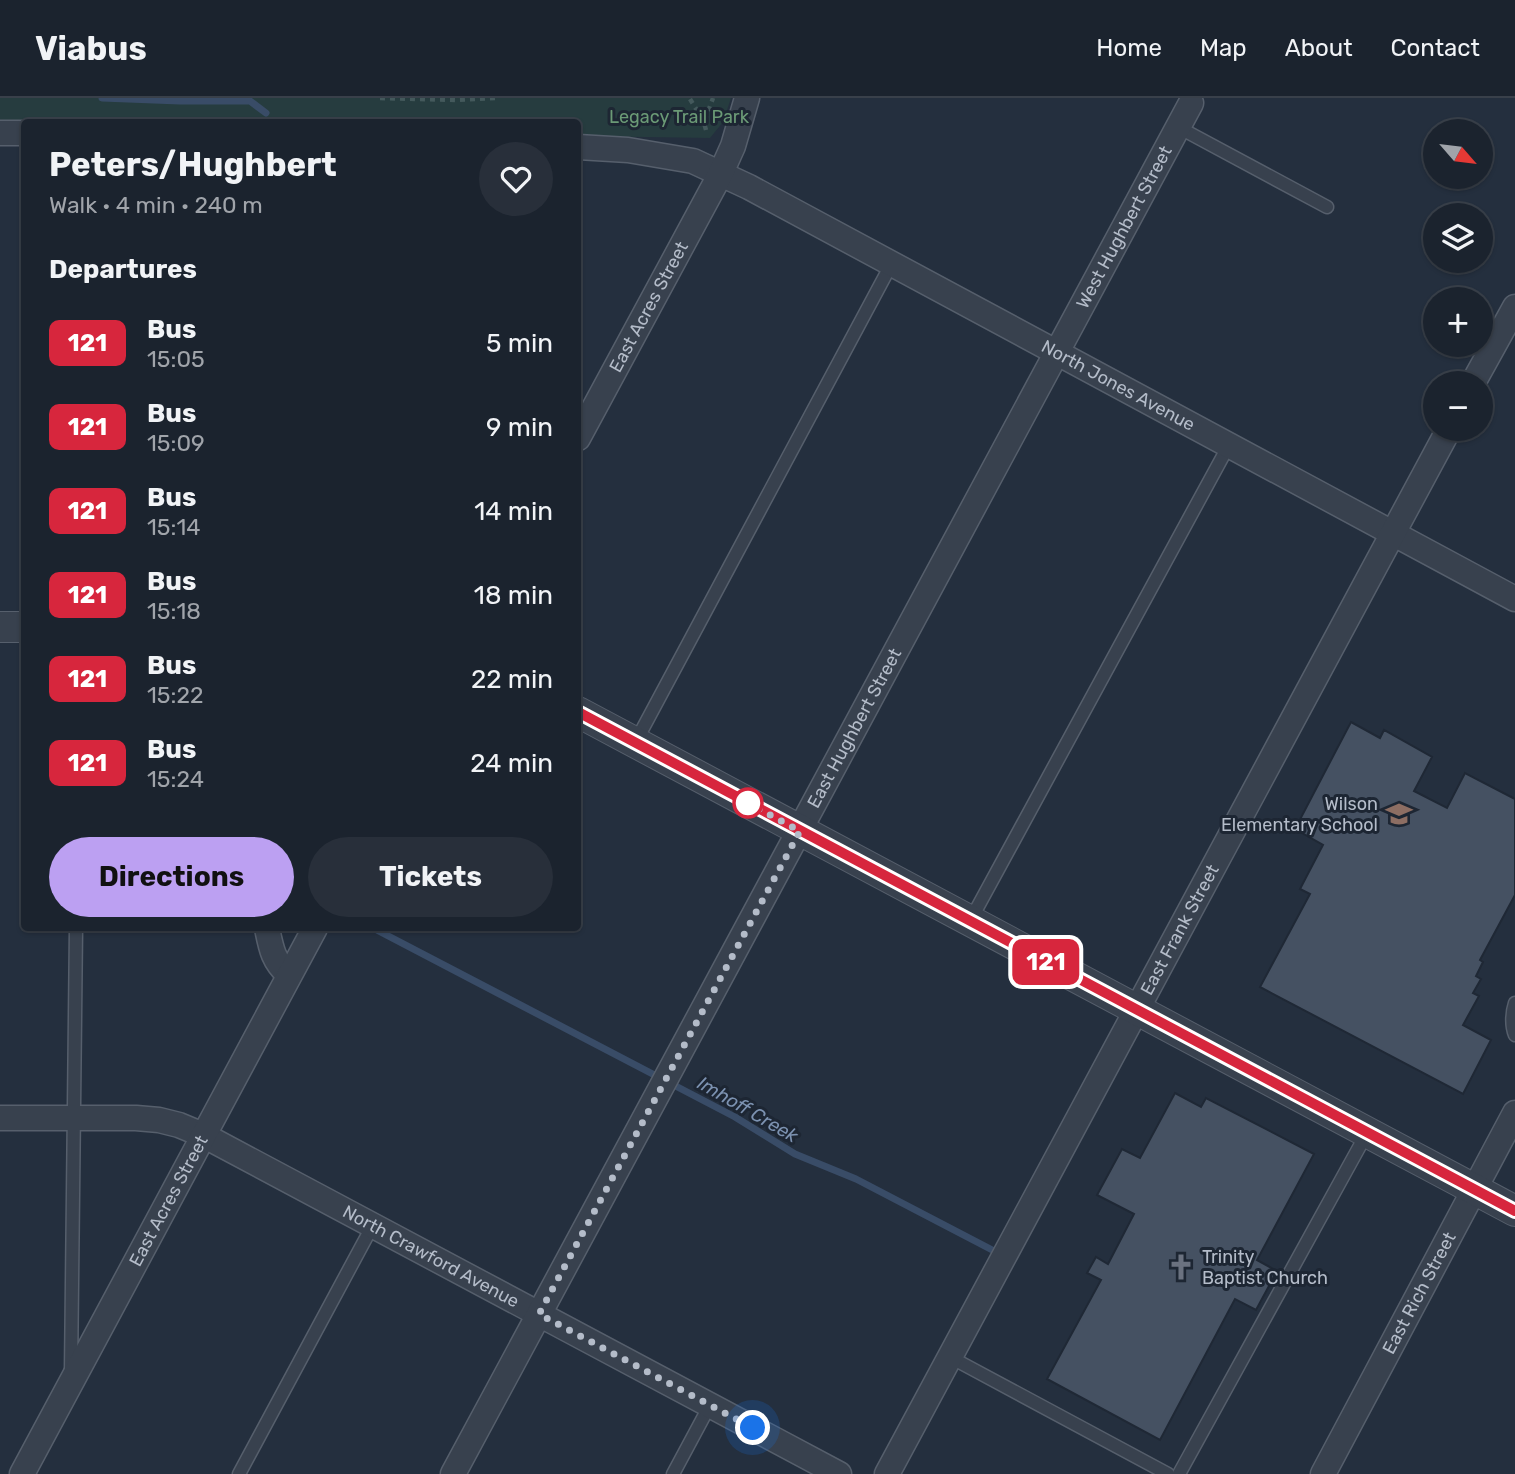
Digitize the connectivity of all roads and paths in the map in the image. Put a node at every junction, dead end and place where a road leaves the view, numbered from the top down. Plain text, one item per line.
1 (380, 98) edge
2 (495, 98) edge
3 (689, 98) edge
4 (713, 98) edge
5 (747, 98) edge
6 (1191, 103) dead end
7 (704, 123) junction
8 (1178, 127) junction
9 (706, 130) dead end
10 (0, 133) edge
11 (21, 133) edge
12 (581, 147) edge
13 (720, 175) junction
14 (1327, 207) dead end
15 (892, 263) junction
16 (1515, 307) edge
17 (1058, 352) junction
18 (1480, 371) edge
19 (581, 432) edge
20 (1442, 441) edge
21 (1229, 444) junction
22 (1392, 533) junction
23 (1515, 599) edge
24 (0, 627) edge
25 (21, 628) edge
26 (581, 714) edge
27 (635, 743) junction
28 (800, 831) junction
29 (970, 921) junction
30 (76, 931) edge
31 (268, 931) edge
32 (313, 931) edge
33 (289, 975) junction
34 (1515, 1003) edge
35 (1136, 1010) junction
36 (1515, 1035) edge
37 (1515, 1113) edge
38 (0, 1118) edge
39 (74, 1118) junction
40 (1368, 1133) junction
41 (203, 1135) junction
42 (1474, 1189) junction
43 (1515, 1211) edge
44 (373, 1226) junction
45 (539, 1314) junction
46 (950, 1357) junction
47 (71, 1382) junction
48 (710, 1405) junction
49 (242, 1473) edge
50 (22, 1474) edge
51 (453, 1474) edge
52 (673, 1474) edge
53 (839, 1474) edge
54 (887, 1474) edge
55 (1168, 1474) edge
56 (1179, 1474) edge
57 (1323, 1474) edge

1 - 2 path
3 - 7 path
4 - 7 path
5 - 13 street, East Acres Street
6 - 8 street, West Hughbert Street
7 - 9 path
8 - 14 lane
8 - 17 street, West Hughbert Street
10 - 11 street
12 - 13 street, North Jones Avenue
13 - 15 street, North Jones Avenue
13 - 19 street, East Acres Street
15 - 17 street, North Jones Avenue
15 - 27 lane
16 - 18 street
17 - 21 street, North Jones Avenue
17 - 28 street, East Hughbert Street
20 - 22 street, East Frank Street
21 - 22 street, North Jones Avenue
21 - 29 lane
22 - 23 street, North Jones Avenue
22 - 35 street, East Frank Street
24 - 25 street
26 - 27 street
27 - 28 street
28 - 29 street
28 - 45 street, East Hughbert Street
29 - 35 street
30 - 39 lane
31 - 33 street
32 - 33 street, East Acres Street
33 - 41 street, East Acres Street
34 - 36 lane
35 - 40 street
35 - 46 street, East Frank Street
37 - 42 street, East Rich Street
38 - 39 street, North Crawford Avenue
39 - 41 street, North Crawford Avenue
39 - 47 lane
40 - 42 street
40 - 56 lane
41 - 44 street, North Crawford Avenue
41 - 47 street, East Acres Street
42 - 43 street
42 - 57 street, East Rich Street
44 - 45 street, North Crawford Avenue
44 - 49 lane
45 - 48 street, North Crawford Avenue
45 - 51 street, East Hughbert Street
46 - 54 street, East Frank Street
46 - 55 lane
47 - 50 street, East Acres Street
48 - 52 lane
48 - 53 street, North Crawford Avenue

